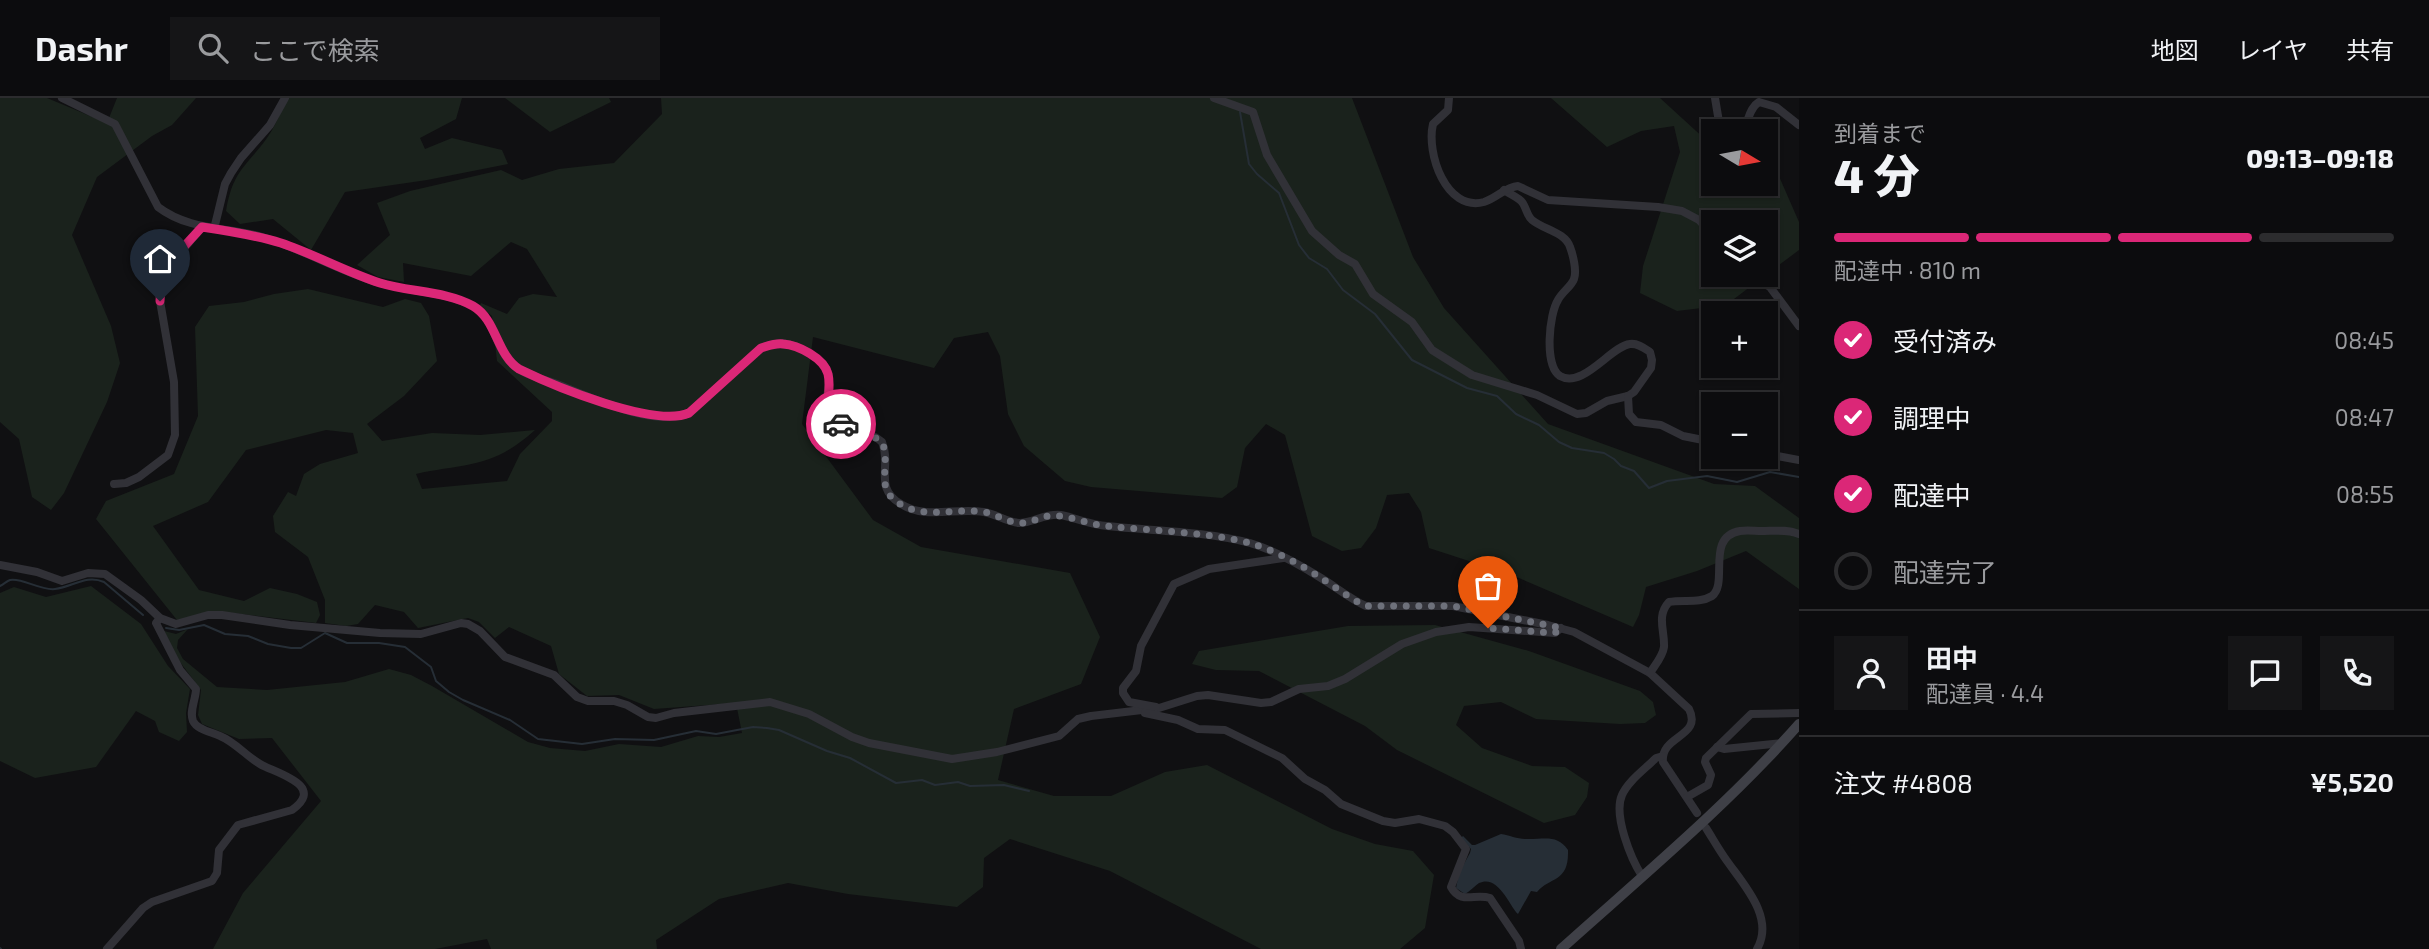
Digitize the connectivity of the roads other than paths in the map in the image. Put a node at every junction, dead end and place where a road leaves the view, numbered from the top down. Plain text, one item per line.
1 (62, 98) edge
2 (285, 98) edge
3 (1214, 98) edge
4 (1449, 98) edge
5 (1715, 98) edge
6 (1799, 125) edge
7 (1504, 190) junction
8 (1701, 222) edge
9 (202, 227) junction
10 (215, 229) junction
11 (1770, 287) edge
12 (1799, 326) edge
13 (1629, 396) junction
14 (1701, 440) edge
15 (1778, 456) edge
16 (1799, 460) edge
17 (114, 484) dead end
18 (1799, 534) edge
19 (1285, 558) junction
20 (0, 565) edge
21 (160, 618) junction
22 (1561, 628) junction
23 (1650, 673) junction
24 (1158, 708) junction
25 (1139, 711) junction
26 (1799, 713) edge
27 (1799, 724) edge
28 (1782, 743) junction
29 (1717, 747) junction
30 (1663, 756) junction
31 (1687, 797) junction
32 (1697, 813) dead end
33 (1706, 828) dead end
34 (1642, 876) junction
35 (107, 949) edge
36 (1521, 949) edge
37 (1561, 949) edge
38 (1757, 949) edge

1 - 9 street
2 - 10 street
3 - 13 street
4 - 7 street
5 - 6 street
7 - 8 street
7 - 13 street
9 - 10 street
9 - 17 street
10 - 19 street
11 - 12 street
13 - 14 street
15 - 16 street
18 - 23 street
19 - 22 street
19 - 24 street
20 - 21 street
21 - 25 street
21 - 35 street
22 - 23 street
22 - 24 street
23 - 30 street
24 - 25 street
25 - 36 street
26 - 29 street
27 - 28 street
28 - 29 street
28 - 34 street
29 - 31 street
30 - 31 street
30 - 34 street
31 - 32 street
33 - 38 street
34 - 37 street

